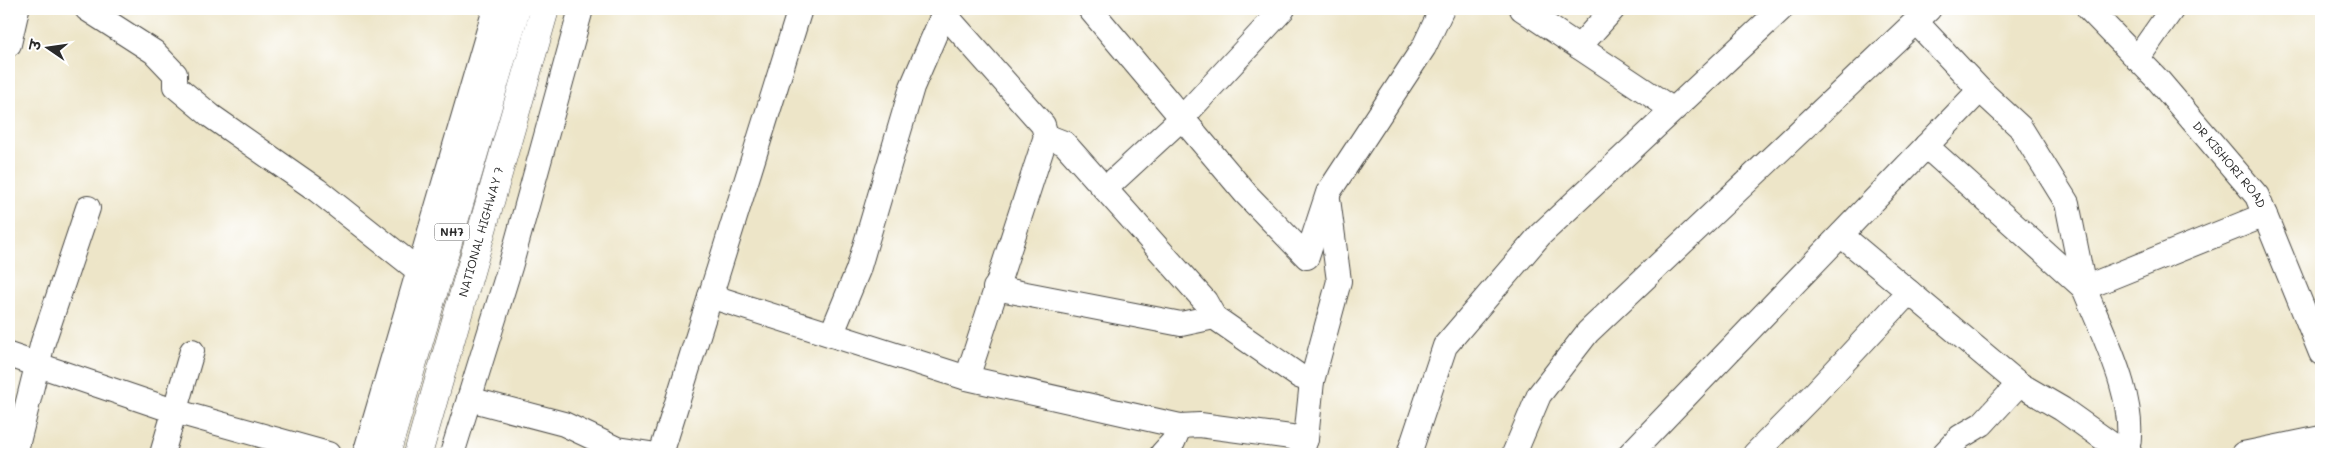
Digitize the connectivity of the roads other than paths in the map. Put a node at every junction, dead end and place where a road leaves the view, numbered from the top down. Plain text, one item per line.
1 (18, 9) edge
2 (88, 9) edge
3 (495, 9) edge
4 (516, 9) edge
5 (545, 9) edge
6 (581, 9) edge
7 (800, 9) edge
8 (1283, 9) edge
9 (1442, 9) edge
10 (1522, 9) edge
11 (1613, 9) edge
12 (1781, 9) edge
13 (2089, 9) edge
14 (2172, 9) edge
15 (1094, 10) edge
16 (942, 11) edge
17 (1922, 15) edge
18 (9, 44) edge
19 (1578, 47) junction
20 (2137, 58) junction
21 (1980, 90) junction
22 (1672, 109) junction
23 (1183, 117) junction
24 (1046, 136) junction
25 (1926, 146) junction
26 (1105, 189) junction
27 (1328, 193) junction
28 (88, 208) dead end
29 (2265, 214) junction
30 (1841, 235) junction
31 (419, 271) junction
32 (995, 288) junction
33 (2084, 288) junction
34 (1909, 292) junction
35 (710, 296) junction
36 (1214, 317) junction
37 (832, 333) junction
38 (192, 351) dead end
39 (2321, 353) edge
40 (9, 355) edge
41 (38, 365) junction
42 (967, 378) junction
43 (1312, 381) junction
44 (2019, 384) junction
45 (469, 399) junction
46 (174, 411) junction
47 (1180, 426) junction
48 (2321, 438) edge
49 (1304, 447) edge
50 (606, 450) edge
51 (2129, 452) edge
52 (15, 454) edge
53 (162, 454) edge
54 (328, 454) edge
55 (365, 454) edge
56 (386, 454) edge
57 (418, 454) edge
58 (452, 454) edge
59 (650, 454) edge
60 (661, 454) edge
61 (1162, 454) edge
62 (1409, 454) edge
63 (1514, 454) edge
64 (1630, 454) edge
65 (1755, 454) edge
66 (1944, 454) edge
67 (2243, 454) edge

1 - 18 street
2 - 31 street
3 - 31 street
4 - 56 highway, NH7
5 - 57 highway, NATIONAL HIGHWAY 7 / NH7
6 - 45 street
7 - 35 street
8 - 23 street
9 - 27 street
10 - 19 street
11 - 19 street
12 - 22 street
13 - 20 street, DR KISHORI ROAD
14 - 20 street
15 - 23 street
16 - 24 street
16 - 37 street
17 - 21 street
17 - 63 street
19 - 22 street
20 - 29 street, DR KISHORI ROAD
21 - 25 street
21 - 33 street
22 - 62 street
23 - 26 street
23 - 27 street
24 - 26 street
24 - 32 street
25 - 30 street
25 - 33 street
26 - 36 street
27 - 43 street
28 - 41 street
29 - 33 street
29 - 39 street, DR KISHORI ROAD
30 - 34 street
30 - 64 street
31 - 55 street
32 - 36 street
32 - 42 street
33 - 51 street
34 - 44 street
34 - 65 street
35 - 37 street
35 - 60 street
36 - 43 street
37 - 42 street
38 - 46 street
40 - 41 street
41 - 46 street
41 - 52 street
42 - 47 street
43 - 49 street
44 - 51 street
44 - 66 street
45 - 50 street
45 - 58 street
46 - 53 street
46 - 54 street
47 - 49 street
47 - 61 street
48 - 67 street
50 - 59 street

